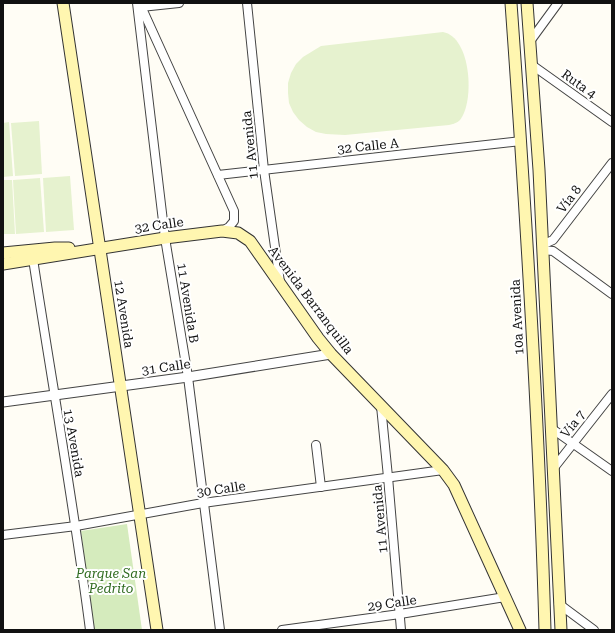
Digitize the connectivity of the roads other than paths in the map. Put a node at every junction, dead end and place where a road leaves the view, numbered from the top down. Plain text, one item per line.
1 (64, 3) edge
2 (179, 3) edge
3 (247, 3) edge
4 (511, 3) edge
5 (527, 3) edge
6 (558, 3) edge
7 (139, 4) edge
8 (530, 40) junction
9 (532, 65) junction
10 (612, 122) edge
11 (521, 142) junction
12 (612, 163) edge
13 (264, 170) junction
14 (218, 175) junction
15 (222, 231) junction
16 (165, 238) junction
17 (542, 243) junction
18 (100, 248) junction
19 (3, 252) edge
20 (33, 259) junction
21 (3, 264) edge
22 (280, 283) junction
23 (612, 294) edge
24 (332, 354) junction
25 (188, 377) junction
26 (121, 387) junction
27 (612, 394) edge
28 (54, 396) junction
29 (3, 402) edge
30 (381, 406) junction
31 (551, 428) junction
32 (573, 443) junction
33 (316, 445) dead end
34 (553, 469) junction
35 (443, 470) junction
36 (612, 471) edge
37 (388, 477) junction
38 (540, 479) junction
39 (553, 482) junction
40 (321, 487) junction
41 (204, 503) junction
42 (139, 514) junction
43 (76, 526) junction
44 (3, 535) edge
45 (505, 597) junction
46 (559, 604) junction
47 (400, 614) junction
48 (90, 630) edge
49 (157, 630) edge
50 (220, 630) edge
51 (282, 630) edge
52 (401, 630) edge
53 (520, 630) edge
54 (545, 630) edge
55 (560, 630) edge
56 (594, 630) edge

1 - 18 main road, 12 Avenida
2 - 7 street
3 - 13 street, 11 Avenida
4 - 11 main road, 10a Avenida
5 - 8 main road
6 - 8 street
7 - 14 street
7 - 16 street, 11 Avenida B
8 - 9 main road
9 - 10 street, Ruta 4
9 - 17 main road
11 - 13 street, 32 Calle A
11 - 17 main road
11 - 38 main road, 10a Avenida
12 - 17 street, Vía 8
13 - 14 street, 32 Calle A
13 - 22 street, 11 Avenida
14 - 15 street
15 - 16 main road, 32 Calle
15 - 22 main road, Avenida Barranquilla
16 - 18 main road, 32 Calle
16 - 25 street, 11 Avenida B
17 - 23 street
17 - 31 main road
18 - 19 main road, 32 Calle
18 - 20 main road, 32 Calle
18 - 26 main road, 12 Avenida
20 - 21 main road, 32 Calle
20 - 28 street, 13 Avenida
22 - 24 main road, Avenida Barranquilla
24 - 25 street, 31 Calle
24 - 30 main road, Avenida Barranquilla
25 - 26 street, 31 Calle
25 - 41 street, 11 Avenida B
26 - 28 street, 31 Calle
26 - 42 main road, 12 Avenida
27 - 32 street, Vía 7
28 - 29 street, 31 Calle
28 - 43 street, 13 Avenida
30 - 35 main road, Avenida Barranquilla
30 - 37 street, 11 Avenida
31 - 32 street
31 - 34 main road
32 - 34 street, Vía 7
32 - 36 street
33 - 40 street
34 - 39 main road
35 - 37 street, 30 Calle
35 - 45 main road, Avenida Barranquilla
37 - 40 street, 30 Calle
37 - 47 street, 11 Avenida
38 - 39 main road
38 - 54 main road, 10a Avenida
39 - 46 main road
40 - 41 street, 30 Calle
41 - 42 street, 30 Calle
41 - 50 street, 11 Avenida B
42 - 43 street, 30 Calle
42 - 49 main road, 12 Avenida
43 - 44 street, 30 Calle
43 - 48 street, 13 Avenida
45 - 47 street, 29 Calle
45 - 53 main road, Avenida Barranquilla
46 - 55 main road
46 - 56 street
47 - 51 street, 29 Calle
47 - 52 street, 11 Avenida

